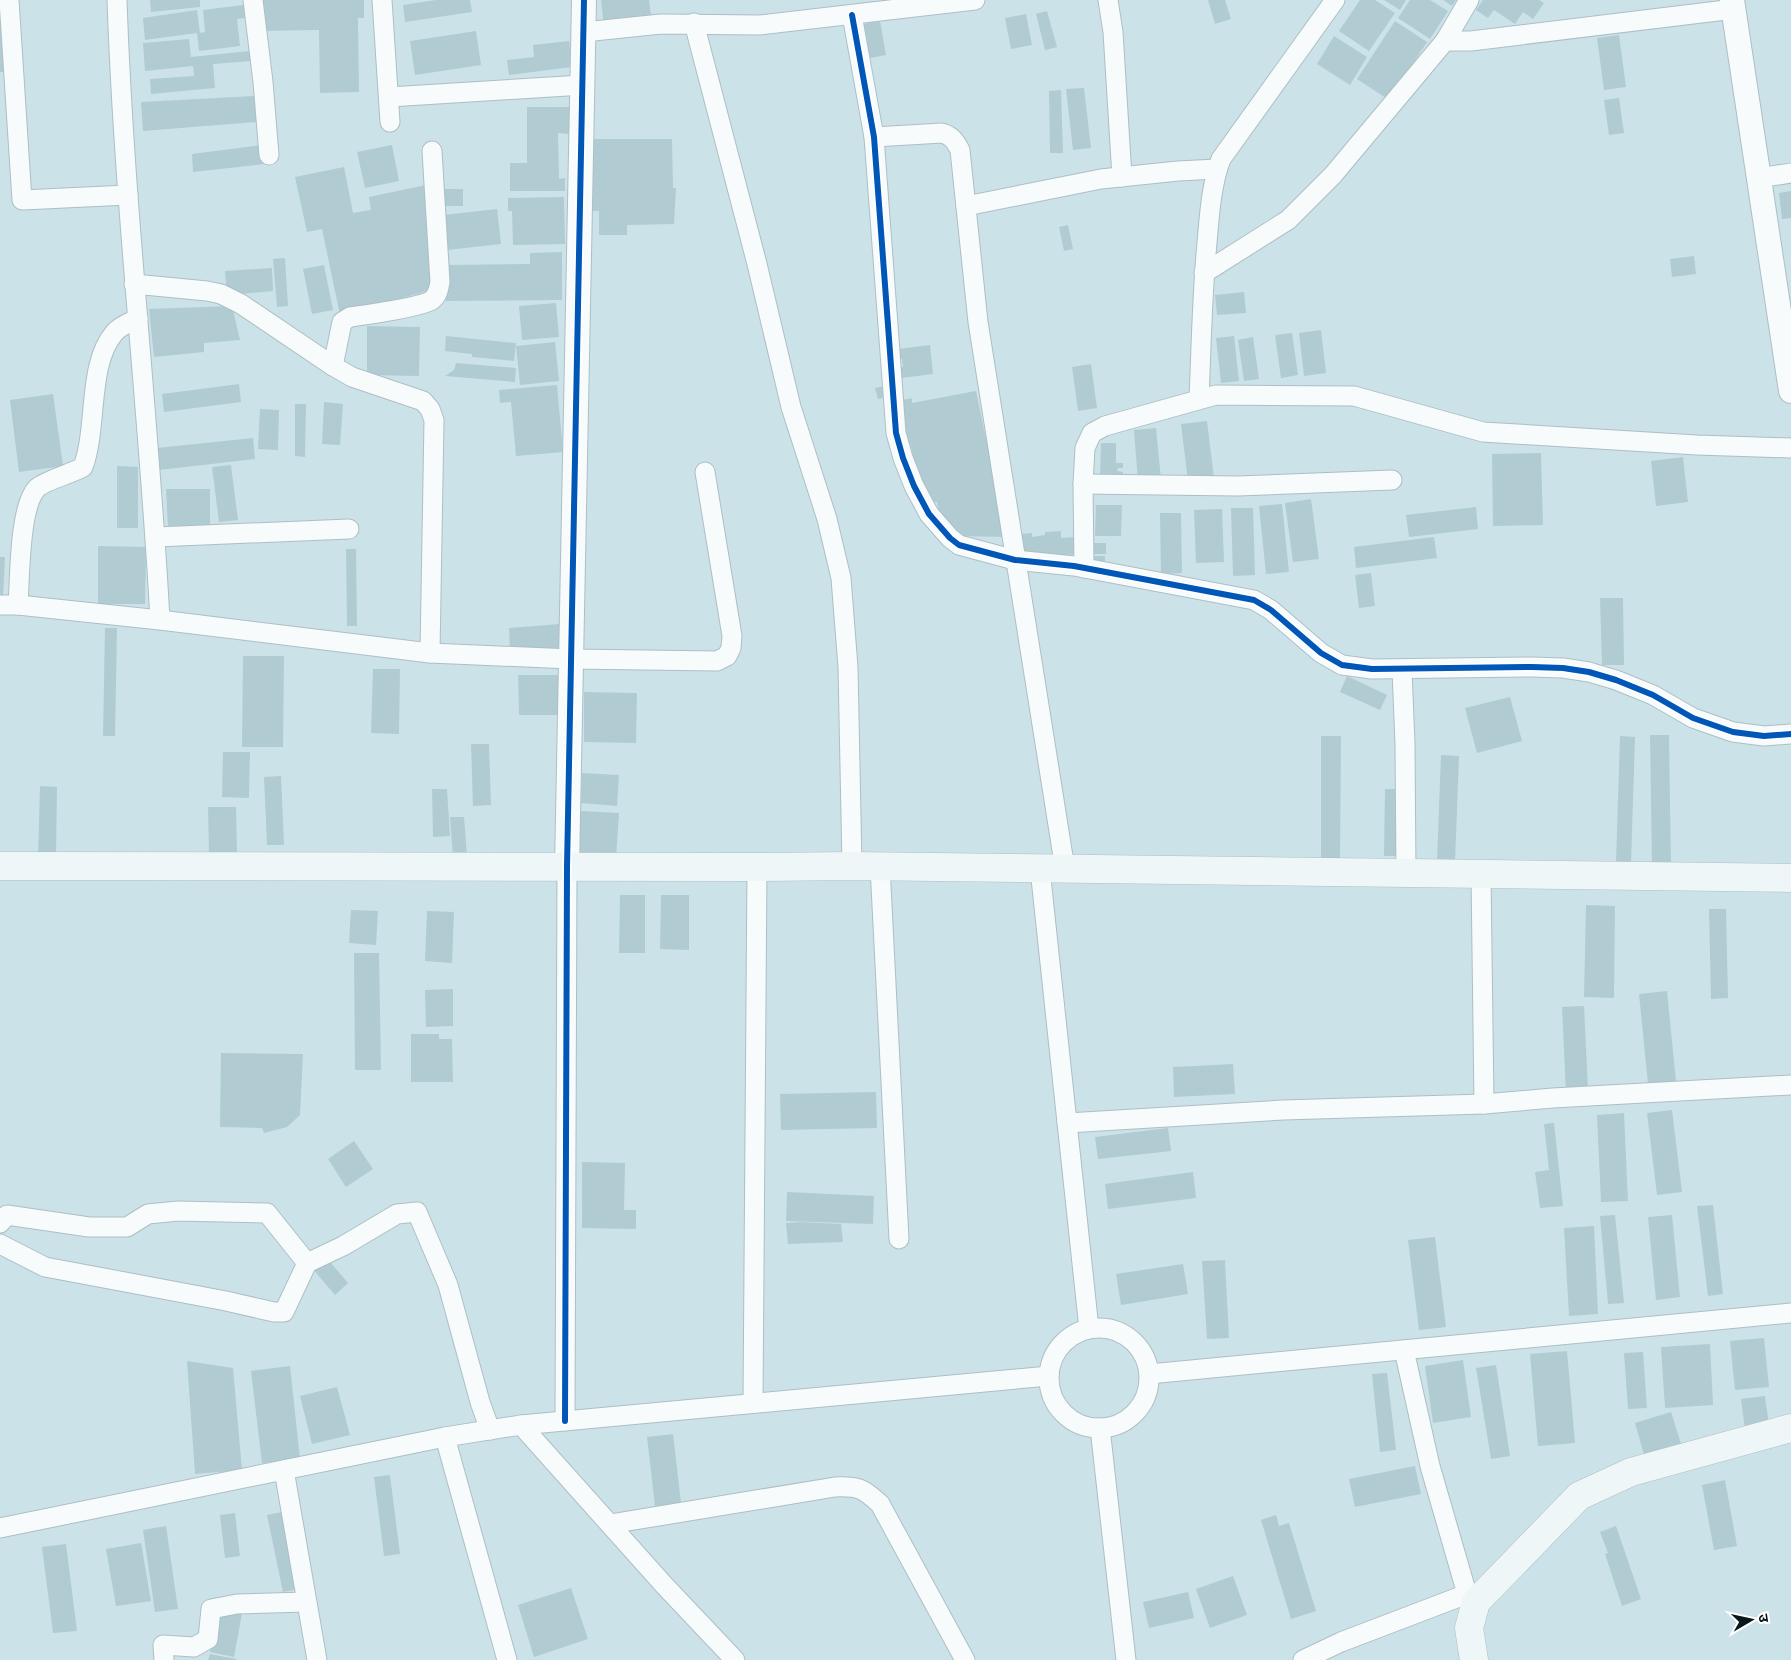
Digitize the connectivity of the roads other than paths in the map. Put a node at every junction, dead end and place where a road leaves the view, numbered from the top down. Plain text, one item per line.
1 (9, 0) edge
2 (117, 0) edge
3 (253, 0) edge
4 (382, 0) edge
5 (584, 0) edge
6 (976, 0) edge
7 (1108, 0) edge
8 (1336, 0) edge
9 (1470, 0) edge
10 (1733, 4) edge
11 (860, 10) edge
12 (694, 23) junction
13 (584, 32) junction
14 (1445, 40) junction
15 (583, 74) junction
16 (389, 97) junction
17 (390, 122) dead end
18 (874, 137) junction
19 (432, 151) dead end
20 (269, 155) dead end
21 (1218, 169) junction
22 (1791, 173) edge
23 (1122, 177) junction
24 (1759, 178) junction
25 (128, 195) junction
26 (966, 206) junction
27 (1204, 273) junction
28 (134, 284) junction
29 (138, 318) junction
30 (333, 366) junction
31 (1790, 382) edge
32 (1199, 399) junction
33 (1791, 448) edge
34 (705, 472) dead end
35 (1392, 480) dead end
36 (1083, 484) junction
37 (349, 529) dead end
38 (156, 537) junction
39 (1015, 560) junction
40 (1084, 568) junction
41 (9, 605) edge
42 (160, 620) junction
43 (430, 653) junction
44 (571, 658) junction
45 (1402, 670) junction
46 (1791, 734) edge
47 (0, 866) edge
48 (852, 866) junction
49 (880, 866) junction
50 (567, 867) junction
51 (757, 867) junction
52 (1053, 869) junction
53 (1406, 873) junction
54 (1481, 874) junction
55 (1791, 878) edge
56 (1791, 1085) edge
57 (1484, 1104) junction
58 (1067, 1123) junction
59 (0, 1223) edge
60 (899, 1239) dead end
61 (0, 1244) edge
62 (307, 1263) junction
63 (1791, 1313) edge
64 (1089, 1329) junction
65 (1404, 1350) junction
66 (1149, 1374) junction
67 (1049, 1376) junction
68 (753, 1402) junction
69 (565, 1421) junction
70 (521, 1425) junction
71 (1100, 1428) junction
72 (1791, 1428) edge
73 (490, 1430) junction
74 (445, 1437) junction
75 (284, 1470) junction
76 (610, 1524) junction
77 (0, 1528) edge
78 (1472, 1598) junction
79 (306, 1602) junction
80 (164, 1660) edge
81 (317, 1660) edge
82 (507, 1660) edge
83 (735, 1660) edge
84 (965, 1660) edge
85 (1126, 1660) edge
86 (1303, 1660) edge
87 (1474, 1660) edge

1 - 25 street
2 - 25 street
3 - 20 street
4 - 16 street
5 - 13 street
6 - 11 street
7 - 23 street
8 - 21 street
9 - 14 street
10 - 14 street
10 - 24 street
11 - 12 street
11 - 18 street
12 - 13 street
12 - 48 street
13 - 15 street
14 - 27 street
15 - 16 street
15 - 44 street
16 - 17 street
18 - 26 street
18 - 39 street
19 - 30 street
21 - 23 street
21 - 27 street
22 - 24 street
23 - 26 street
24 - 31 street
25 - 28 street
26 - 39 street
27 - 32 street
28 - 29 street
28 - 30 street
29 - 38 street
29 - 41 street
30 - 43 street
32 - 33 street
32 - 36 street
34 - 44 street
35 - 36 street
36 - 40 street
37 - 38 street
38 - 42 street
39 - 40 street
39 - 52 street
40 - 45 street
41 - 42 street
42 - 43 street
43 - 44 street
44 - 50 street
45 - 46 street
45 - 53 street
47 - 50 main road
48 - 49 main road
48 - 51 main road
49 - 52 main road
49 - 60 street
50 - 51 main road
50 - 69 street
51 - 68 street
52 - 53 main road
52 - 58 street
53 - 54 main road
54 - 55 main road
54 - 57 street
56 - 57 street
57 - 58 street
58 - 64 street
59 - 62 street
61 - 62 street
62 - 73 street
63 - 65 street
64 - 66 street
64 - 67 street
65 - 66 street
65 - 78 street
66 - 71 street
67 - 68 street
67 - 71 street
68 - 69 street
69 - 70 street
70 - 73 street
70 - 76 street
71 - 85 street
72 - 78 main road
73 - 74 street
74 - 75 street
74 - 82 street
75 - 77 street
75 - 79 street
76 - 83 street
76 - 84 street
78 - 86 street
78 - 87 main road
79 - 80 street
79 - 81 street

